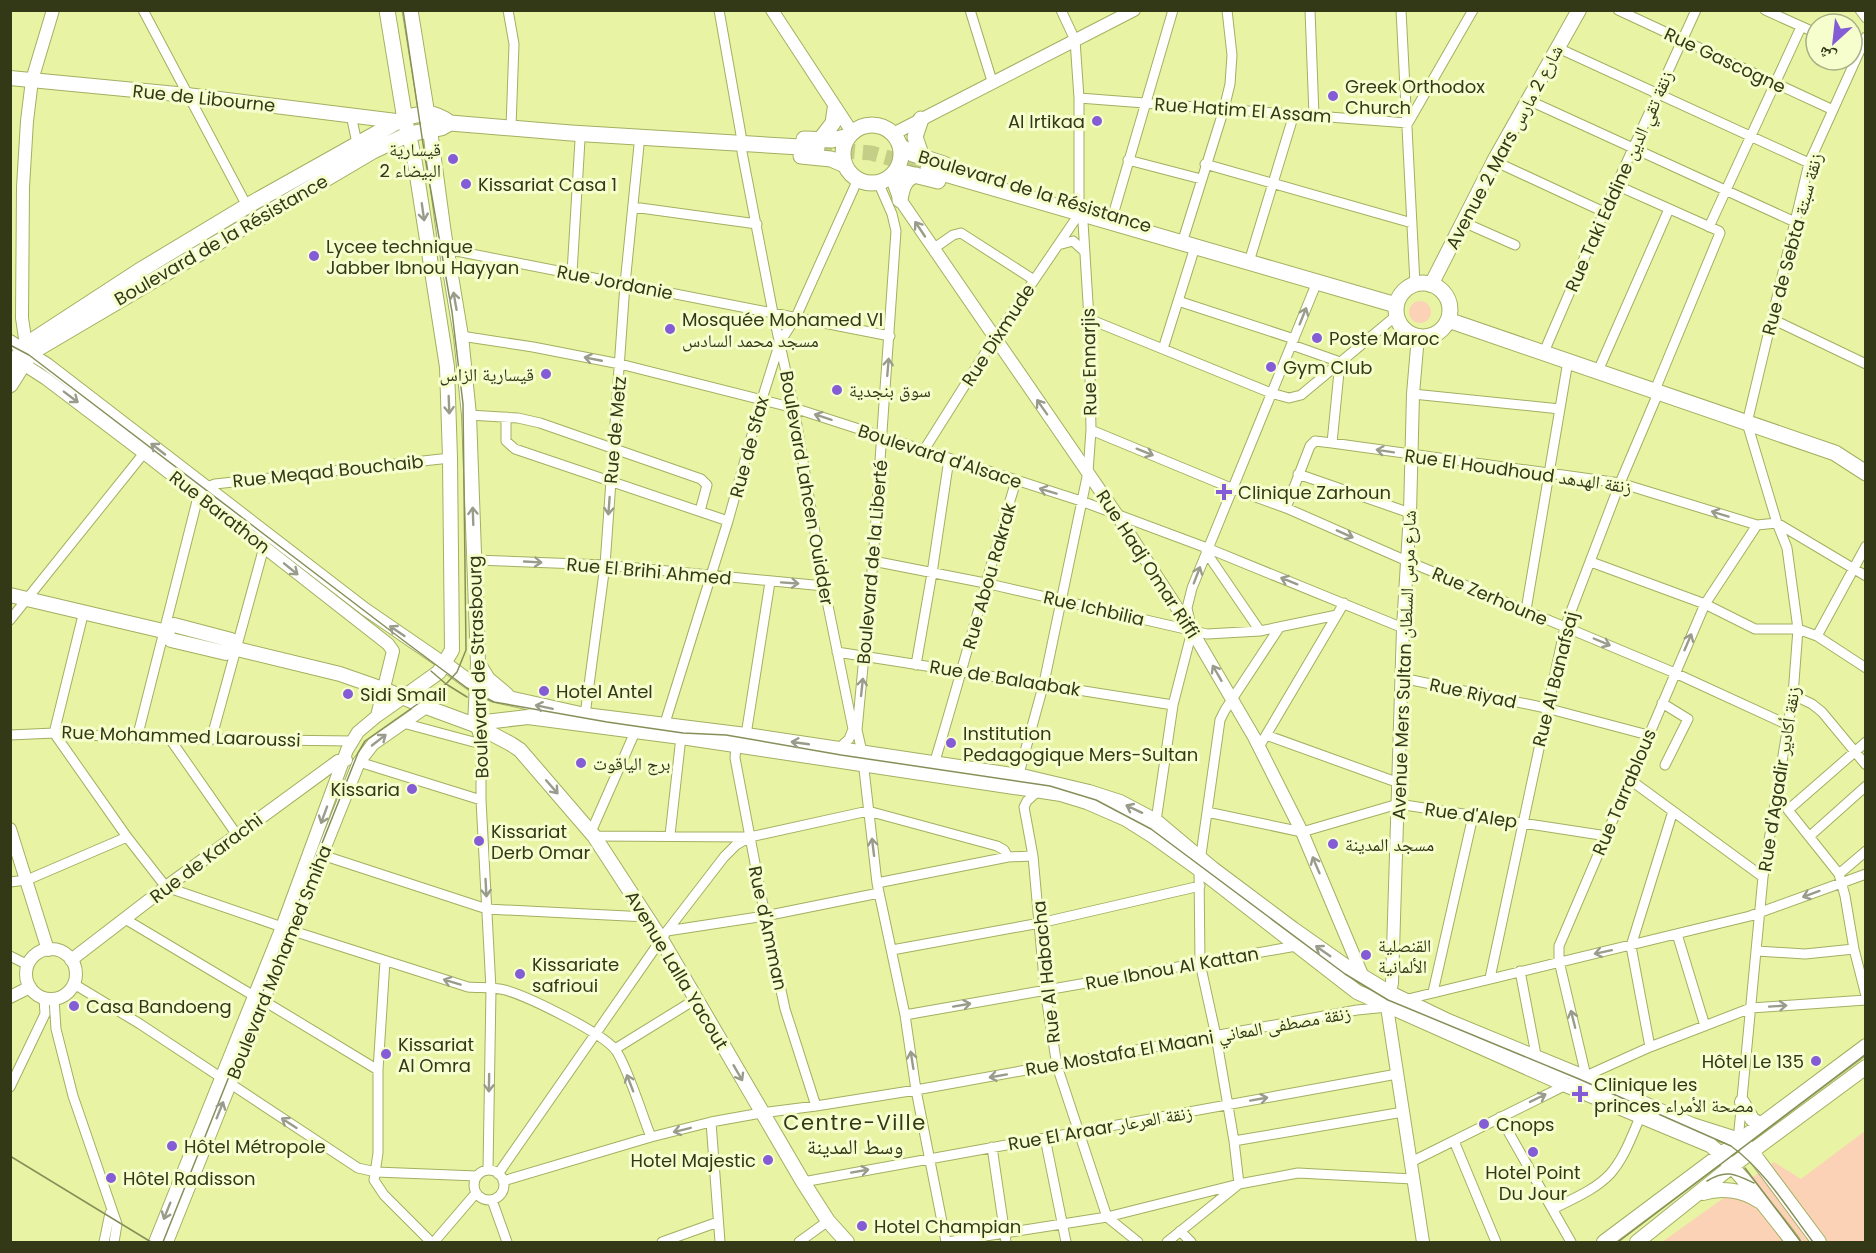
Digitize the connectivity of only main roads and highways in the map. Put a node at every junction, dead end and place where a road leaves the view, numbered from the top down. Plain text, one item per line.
1 (387, 10) edge
2 (411, 10) edge
3 (1579, 10) edge
4 (10, 78) edge
5 (836, 109) road end
6 (426, 113) junction
7 (921, 119) road end
8 (400, 120) junction
9 (450, 123) junction
10 (430, 130) junction
11 (409, 134) junction
12 (850, 134) junction
13 (575, 137) junction
14 (897, 140) junction
15 (819, 144) junction
16 (365, 145) junction
17 (845, 165) junction
18 (922, 167) junction
19 (888, 177) junction
20 (900, 200) road end
21 (1167, 238) junction
22 (1431, 285) junction
23 (1396, 310) junction
24 (1448, 320) junction
25 (64, 326) dead end
26 (19, 354) edge
27 (10, 385) edge
28 (1866, 473) edge
29 (10, 595) edge
30 (478, 663) junction
31 (445, 664) junction
32 (478, 688) junction
33 (404, 697) junction
34 (514, 700) junction
35 (475, 725) junction
36 (862, 759) junction
37 (932, 769) junction
38 (1200, 863) junction
39 (1389, 1000) junction
40 (1866, 1046) edge
41 (1537, 1065) junction
42 (1866, 1067) edge
43 (1742, 1102) road end
44 (1760, 1125) junction
45 (1738, 1141) junction
46 (1751, 1152) junction
47 (1721, 1154) junction
48 (1732, 1166) junction
49 (1690, 1200) junction
50 (1766, 1206) junction
51 (848, 1242) edge
52 (1604, 1242) edge
53 (1637, 1242) edge
54 (1793, 1242) edge
55 (1819, 1242) edge

1 - 8 main road
2 - 6 main road
3 - 22 main road, Avenue 2 Mars شارع 2 مارس
4 - 8 main road, Rue de Libourne
5 - 15 main road
6 - 8 main road, Boulevard de la Résistance
6 - 9 main road, Boulevard de la Résistance
6 - 10 main road
7 - 18 main road
8 - 11 main road
8 - 16 main road, Boulevard de la Résistance
9 - 10 main road, Boulevard de la Résistance
9 - 13 main road, Boulevard de la Résistance
10 - 11 main road, Boulevard de la Résistance
30 -> 10 main road, Boulevard de Strasbourg
11 - 16 main road, Boulevard de la Résistance
11 -> 31 main road, Boulevard de Strasbourg
12 - 14 main road
12 - 15 main road, Boulevard de la Résistance
12 - 17 main road
13 - 15 main road
13 - 15 main road, Boulevard de la Résistance
13 - 17 main road, Boulevard de la Résistance
14 - 18 main road, Boulevard de la Résistance
14 - 19 main road
16 - 25 main road
16 - 26 main road, Boulevard de la Résistance
16 - 26 main road, Boulevard de la Résistance
17 - 19 main road
18 - 19 main road, Boulevard de la Résistance
18 - 20 main road
18 - 21 main road
18 - 21 main road, Boulevard de la Résistance
18 - 21 main road, Boulevard de la Résistance
21 - 23 main road, Boulevard de la Résistance
22 - 23 main road
22 - 24 main road
23 - 24 main road
24 - 28 main road
26 - 27 main road, Boulevard de la Résistance
29 - 33 main road, Avenue Lalla Yacout
30 - 32 main road, Boulevard de Strasbourg
30 - 34 main road
31 - 32 main road
31 - 33 main road, Boulevard de Strasbourg
32 - 34 main road
32 - 35 main road, Boulevard de Strasbourg
33 - 35 main road, Avenue Lalla Yacout
36 -> 34 main road
35 - 36 main road
35 -> 51 main road, Avenue Lalla Yacout
36 - 37 main road
37 - 38 main road
38 -> 37 main road
39 -> 38 main road
38 - 39 main road
39 - 41 main road
39 - 41 main road
40 - 44 main road
41 - 45 main road
41 - 47 main road
42 - 46 main road
43 - 44 main road
44 - 45 main road
45 - 46 main road
45 - 47 main road
46 - 48 main road
46 - 55 main road
47 - 48 main road
47 - 52 main road
48 - 49 main road
48 - 50 main road
49 - 50 main road
49 - 53 main road
50 - 54 main road

